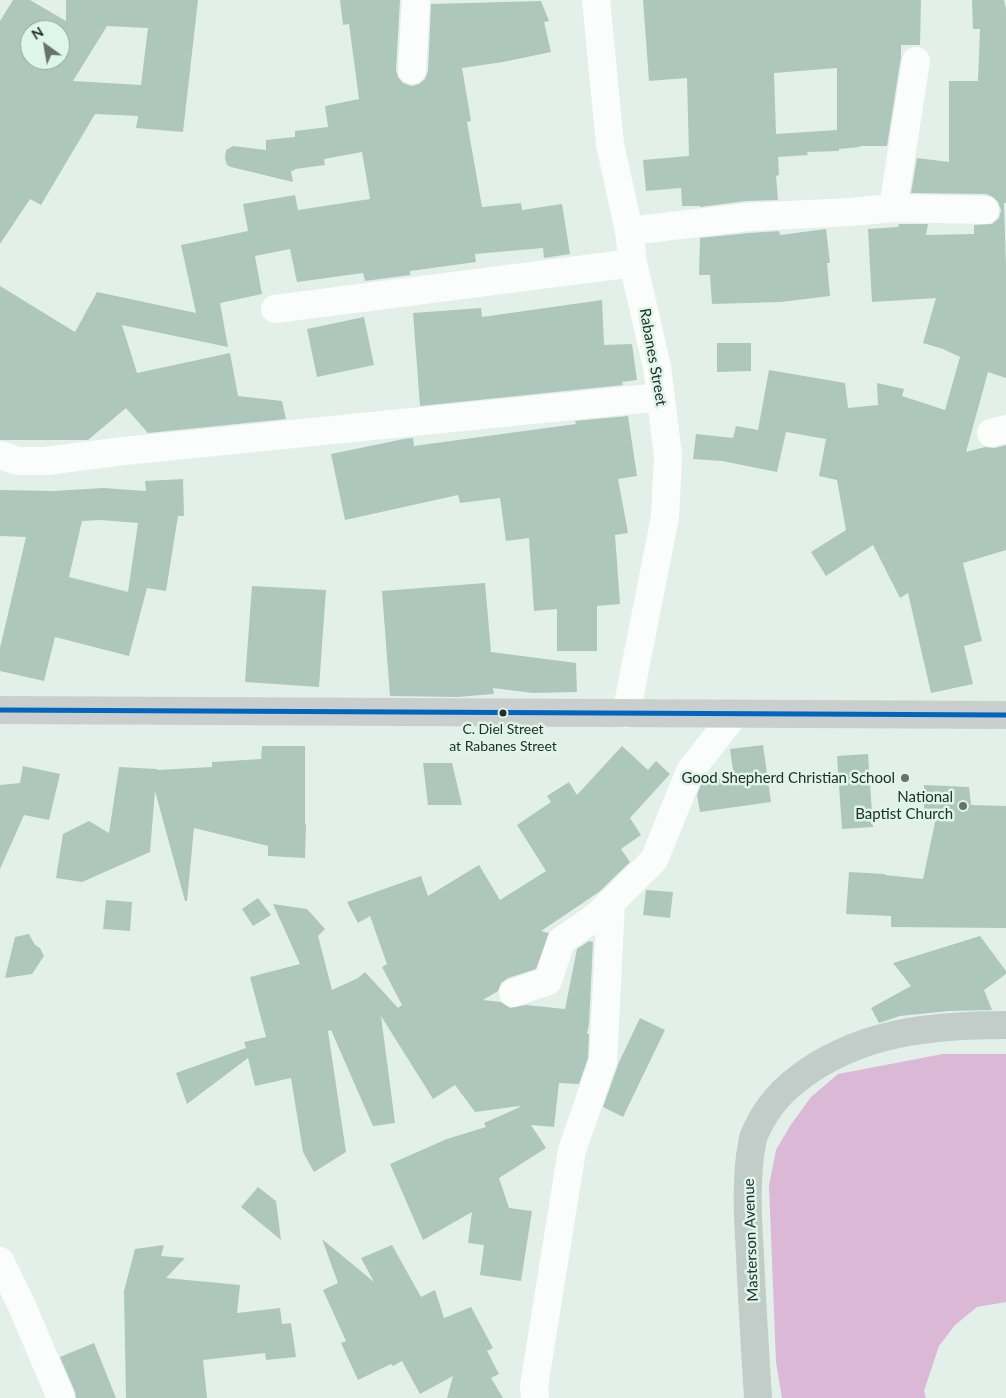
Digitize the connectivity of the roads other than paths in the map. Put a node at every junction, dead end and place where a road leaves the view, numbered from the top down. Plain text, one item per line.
1 (416, 0) edge
2 (596, 0) edge
3 (916, 61) dead end
4 (412, 70) dead end
5 (893, 208) junction
6 (985, 210) dead end
7 (629, 230) junction
8 (634, 262) junction
9 (274, 309) dead end
10 (661, 396) junction
11 (0, 455) edge
12 (0, 710) edge
13 (626, 714) junction
14 (735, 714) junction
15 (1006, 715) edge
16 (611, 902) junction
17 (513, 993) dead end
18 (1006, 1025) edge
19 (0, 1261) edge
20 (61, 1398) edge
21 (535, 1398) edge
22 (758, 1398) edge

1 - 4 street
2 - 7 street, Rabanes Street
3 - 5 street
5 - 6 street
5 - 7 street
7 - 8 street, Rabanes Street
8 - 9 street
8 - 10 street, Rabanes Street
10 - 11 street
10 - 13 street, Rabanes Street
12 - 13 main road
13 - 14 main road
14 - 15 main road
14 - 16 street
16 - 17 street
16 - 21 street
18 - 22 main road, Masterson Avenue
19 - 20 street

